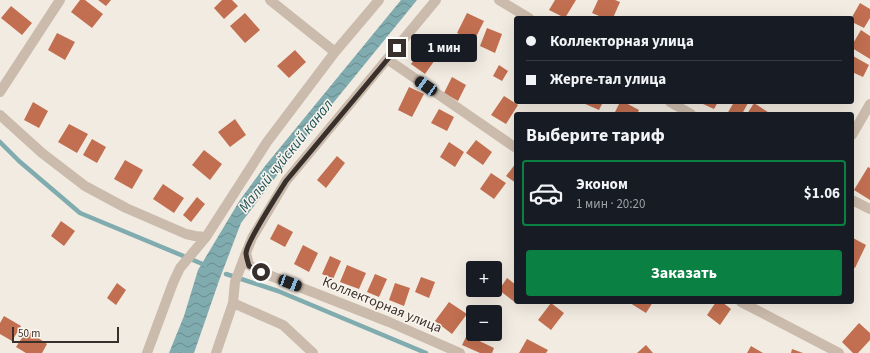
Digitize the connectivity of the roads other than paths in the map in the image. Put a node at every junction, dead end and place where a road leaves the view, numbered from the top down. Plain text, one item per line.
1 (60, 0) edge
2 (270, 0) edge
3 (379, 0) edge
4 (436, 0) edge
5 (499, 0) edge
6 (526, 16) edge
7 (335, 52) junction
8 (387, 59) junction
9 (0, 92) edge
10 (673, 104) edge
11 (870, 104) edge
12 (687, 112) edge
13 (0, 115) edge
14 (854, 132) edge
15 (514, 147) edge
16 (854, 201) edge
17 (870, 209) edge
18 (206, 237) junction
19 (246, 253) junction
20 (233, 303) junction
21 (745, 304) edge
22 (146, 353) edge
23 (216, 353) edge
24 (313, 353) edge
25 (460, 353) edge
26 (839, 353) edge

1 - 9 street
2 - 7 street
3 - 7 street
4 - 8 street
5 - 6 street
7 - 18 street
8 - 15 street
8 - 19 street
10 - 12 street
11 - 14 street
13 - 18 street
16 - 17 street
18 - 22 street
19 - 20 street
19 - 25 street, Коллекторная улица
20 - 23 street
20 - 24 street
21 - 26 street

